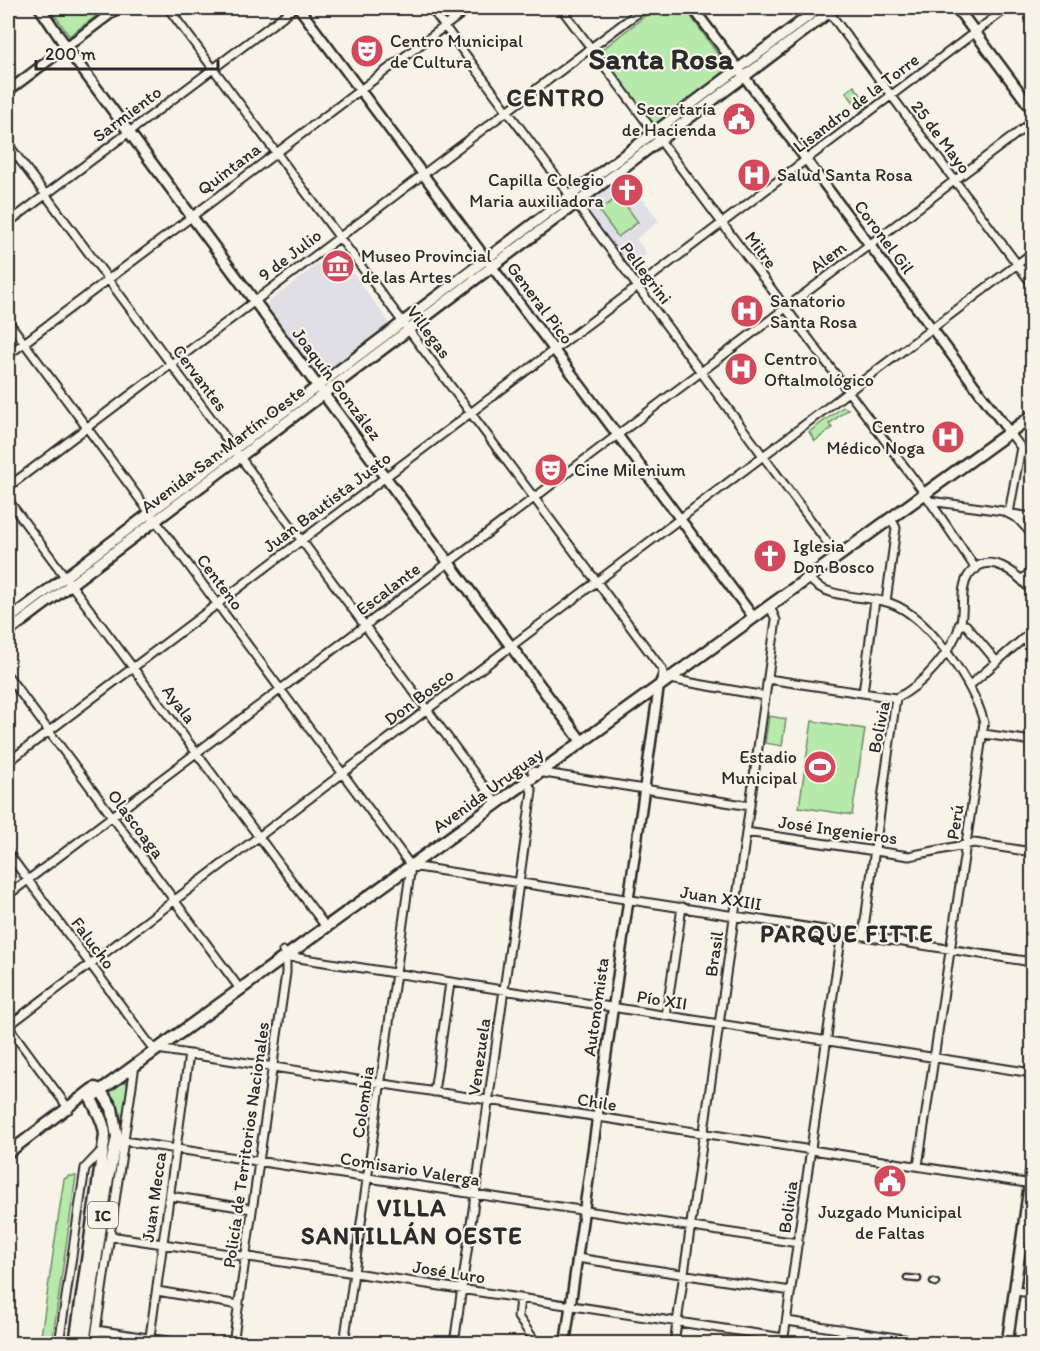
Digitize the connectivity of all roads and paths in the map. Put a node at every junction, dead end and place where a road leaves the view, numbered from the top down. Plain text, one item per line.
1 (40, 8) edge
2 (118, 8) edge
3 (168, 8) edge
4 (294, 8) edge
5 (299, 8) edge
6 (431, 8) edge
7 (469, 8) edge
8 (561, 8) edge
9 (644, 8) edge
10 (693, 8) edge
11 (819, 8) edge
12 (957, 8) edge
13 (1008, 8) edge
14 (830, 9) edge
15 (444, 26) junction
16 (975, 32) junction
17 (67, 46) junction
18 (591, 48) junction
19 (213, 68) junction
20 (741, 72) junction
21 (360, 90) junction
22 (8, 91) edge
23 (891, 95) junction
24 (1032, 109) edge
25 (507, 111) junction
26 (1032, 122) edge
27 (129, 132) junction
28 (657, 136) junction
29 (8, 144) edge
30 (276, 153) junction
31 (806, 159) junction
32 (423, 174) junction
33 (955, 180) junction
34 (45, 195) junction
35 (573, 199) junction
36 (192, 216) junction
37 (8, 223) edge
38 (722, 223) junction
39 (339, 237) junction
40 (870, 245) junction
41 (1032, 253) edge
42 (489, 263) junction
43 (1018, 264) junction
44 (108, 280) junction
45 (1032, 284) edge
46 (638, 287) junction
47 (255, 301) junction
48 (786, 308) junction
49 (8, 321) edge
50 (405, 326) junction
51 (932, 328) junction
52 (24, 343) junction
53 (554, 350) junction
54 (8, 355) edge
55 (171, 364) junction
56 (701, 372) junction
57 (321, 390) junction
58 (848, 392) junction
59 (1032, 409) edge
60 (470, 413) junction
61 (1032, 416) edge
62 (86, 428) junction
63 (1008, 430) junction
64 (618, 435) junction
65 (1021, 447) junction
66 (237, 453) junction
67 (763, 456) junction
68 (1032, 462) edge
69 (386, 477) junction
70 (946, 479) junction
71 (8, 487) edge
72 (926, 495) junction
73 (534, 498) junction
74 (8, 500) edge
75 (949, 502) junction
76 (1009, 513) junction
77 (153, 517) junction
78 (1032, 517) edge
79 (891, 518) junction
80 (680, 519) junction
81 (1032, 534) edge
82 (302, 541) junction
83 (836, 555) junction
84 (449, 562) junction
85 (817, 565) junction
86 (976, 569) junction
87 (1032, 571) edge
88 (809, 578) junction
89 (1022, 579) junction
90 (68, 581) junction
91 (596, 582) junction
92 (1032, 592) edge
93 (875, 600) junction
94 (886, 602) junction
95 (217, 604) junction
96 (770, 607) junction
97 (752, 615) junction
98 (8, 620) edge
99 (959, 625) junction
100 (364, 626) junction
101 (1032, 630) edge
102 (8, 632) edge
103 (1025, 637) junction
104 (511, 646) junction
105 (1032, 648) edge
106 (945, 652) junction
107 (997, 662) junction
108 (133, 668) junction
109 (8, 676) edge
110 (768, 679) junction
111 (664, 680) junction
112 (969, 686) junction
113 (280, 689) junction
114 (863, 693) junction
115 (765, 696) junction
116 (896, 698) junction
117 (427, 710) junction
118 (49, 731) junction
119 (984, 734) junction
120 (580, 740) junction
121 (1032, 741) edge
122 (196, 753) junction
123 (8, 762) edge
124 (343, 773) junction
125 (531, 775) junction
126 (645, 789) junction
127 (495, 801) junction
128 (750, 806) junction
129 (112, 816) junction
130 (746, 832) junction
131 (259, 836) junction
132 (967, 845) junction
133 (874, 851) junction
134 (1032, 852) edge
135 (8, 853) edge
136 (410, 863) junction
137 (28, 880) junction
138 (519, 882) junction
139 (8, 895) edge
140 (629, 899) junction
141 (174, 900) junction
142 (682, 907) junction
143 (734, 915) junction
144 (324, 925) junction
145 (842, 932) junction
146 (863, 936) junction
147 (951, 949) junction
148 (285, 953) junction
149 (1032, 962) edge
150 (90, 964) junction
151 (396, 975) junction
152 (450, 983) junction
153 (238, 987) junction
154 (504, 991) junction
155 (613, 1008) junction
156 (666, 1016) junction
157 (719, 1024) junction
158 (8, 1026) edge
159 (826, 1041) junction
160 (154, 1048) junction
161 (189, 1054) junction
162 (935, 1058) junction
163 (135, 1065) junction
164 (273, 1067) junction
165 (1032, 1072) edge
166 (381, 1084) junction
167 (94, 1092) junction
168 (434, 1092) junction
169 (489, 1100) junction
170 (69, 1109) junction
171 (597, 1117) junction
172 (704, 1133) junction
173 (124, 1141) junction
174 (103, 1148) junction
175 (176, 1149) junction
176 (811, 1149) junction
177 (8, 1153) edge
178 (259, 1161) junction
179 (918, 1166) junction
180 (1032, 1166) edge
181 (368, 1178) junction
182 (1031, 1183) edge
183 (475, 1194) junction
184 (170, 1196) junction
185 (252, 1209) junction
186 (584, 1211) junction
187 (691, 1227) junction
188 (110, 1236) junction
189 (798, 1243) junction
190 (163, 1244) junction
191 (246, 1256) junction
192 (577, 1258) junction
193 (354, 1273) junction
194 (684, 1274) junction
195 (907, 1278) dead end
196 (918, 1280) dead end
197 (462, 1289) junction
198 (157, 1291) junction
199 (791, 1291) junction
200 (1015, 1291) junction
201 (1032, 1293) edge
202 (520, 1298) junction
203 (239, 1305) junction
204 (570, 1305) junction
205 (786, 1321) junction
206 (677, 1322) junction
207 (842, 1329) junction
208 (96, 1330) junction
209 (894, 1340) edge
210 (150, 1341) edge
211 (784, 1341) edge
212 (59, 1344) edge
213 (75, 1344) edge
214 (84, 1344) edge
215 (94, 1344) edge
216 (186, 1344) edge
217 (234, 1344) edge
218 (344, 1344) edge
219 (454, 1344) edge
220 (537, 1344) edge
221 (565, 1344) edge
222 (674, 1344) edge
223 (840, 1344) edge
224 (935, 1344) edge
225 (1007, 1344) edge

1 - 17 main road, Joaquín González
2 - 17 street
3 - 19 street, Villegas
4 - 19 street, Sarmiento
5 - 21 street, General Pico
6 - 15 street, Pellegrini
7 - 15 street, Quintana
8 - 18 street, Mitre
9 - 18 street, 9 de Julio
10 - 20 street, Coronel Gil
11 - 20 main road
12 - 16 main road
13 - 16 street, Lisandro de la Torre
14 - 20 main road
14 - 23 street, 25 de Mayo
15 - 21 street, Quintana
15 - 25 street, Pellegrini
16 - 23 street, Lisandro de la Torre
16 - 24 main road
17 - 22 street
17 - 27 main road, Joaquín González
18 - 25 street, 9 de Julio
18 - 28 street, Mitre
19 - 27 street, Sarmiento
19 - 30 street, Villegas
20 - 28 main road, Avenida San Martín Oeste
20 - 31 street, Coronel Gil
21 - 30 street, Quintana
21 - 32 street, General Pico
23 - 31 street, Lisandro de la Torre
23 - 33 street, 25 de Mayo
25 - 32 street, 9 de Julio
25 - 35 street, Pellegrini
26 - 33 street, Alem
27 - 34 street, Sarmiento
27 - 36 main road, Joaquín González
28 - 35 main road, Avenida San Martín Oeste
28 - 38 street, Mitre
29 - 34 street, Cervantes
30 - 36 street, Quintana
30 - 39 street, Villegas
31 - 38 street, Lisandro de la Torre
31 - 40 street, Coronel Gil
32 - 39 street, 9 de Julio
32 - 42 street, General Pico
33 - 40 street, Alem
33 - 43 street, 25 de Mayo
34 - 37 street, Sarmiento
34 - 44 street, Cervantes
35 - 42 main road, Avenida San Martín Oeste
35 - 46 street, Pellegrini
36 - 44 street, Quintana
36 - 47 main road, Joaquín González
38 - 46 street, Juan Bautista Justo
38 - 48 street, Mitre
39 - 47 street, 9 de Julio
39 - 50 street, Villegas
40 - 48 street, Alem
40 - 51 street, Coronel Gil
41 - 43 street, Don Bosco
42 - 50 main road, Avenida San Martín Oeste
42 - 53 street, General Pico
43 - 45 street, 25 de Mayo
43 - 51 street, Don Bosco
44 - 52 street, Quintana
44 - 55 street, Cervantes
46 - 53 street, Juan Bautista Justo
46 - 56 street, Pellegrini
47 - 55 street, 9 de Julio
47 - 57 main road, Joaquín González
48 - 56 street, Escalante
48 - 58 street, Mitre
49 - 52 street, Centeno
50 - 57 main road, Avenida San Martín Oeste
50 - 60 street, Villegas
51 - 58 street, Don Bosco
51 - 63 street, Coronel Gil
52 - 54 street, Quintana
52 - 62 street, Centeno
53 - 60 street, Juan Bautista Justo
53 - 64 street, General Pico
55 - 62 street, 9 de Julio
55 - 66 street, Cervantes
56 - 64 street, Escalante
56 - 67 street, Pellegrini
57 - 66 main road, Avenida San Martín Oeste
57 - 69 main road, Joaquín González
58 - 67 street, Don Bosco
58 - 72 street, Mitre
59 - 63 main road
60 - 69 street, Juan Bautista Justo
60 - 73 street, Villegas
61 - 63 main road
62 - 71 street, 9 de Julio
62 - 77 street, Centeno
63 - 65 street
63 - 70 main road
63 - 72 main road
64 - 73 street, Escalante
64 - 80 street, General Pico
65 - 68 street
65 - 76 street
66 - 77 main road, Avenida San Martín Oeste
66 - 82 street, Cervantes
67 - 80 street, Don Bosco
67 - 83 street, Pellegrini
69 - 82 street, Juan Bautista Justo
69 - 84 main road, Joaquín González
70 - 72 main road
70 - 75 street
72 - 75 street
72 - 79 main road, Avenida Uruguay
72 - 83 main road, Avenida Uruguay
72 - 86 street
73 - 84 street, Escalante
73 - 91 street, Villegas
74 - 90 street, Ayala
75 - 76 street
76 - 78 street
76 - 81 street
77 - 90 main road, Avenida San Martín Oeste
77 - 95 street, Centeno
79 - 83 main road, Avenida Uruguay
79 - 94 street
80 - 91 street, Don Bosco
80 - 97 street, General Pico
82 - 95 street, Juan Bautista Justo
82 - 100 street, Cervantes
83 - 85 main road, Avenida Uruguay
83 - 88 main road, Avenida Uruguay
84 - 100 street, Escalante
84 - 104 main road, Joaquín González
85 - 88 main road
85 - 97 main road, Avenida Uruguay
86 - 89 street
86 - 99 street, Bolivia
87 - 89 street
88 - 93 street, Perú
88 - 96 main road, Avenida Uruguay
89 - 92 street
90 - 98 main road, Avenida San Martín Oeste
90 - 102 main road, Avenida San Martín Oeste
90 - 108 street, Ayala
91 - 104 street, Don Bosco
91 - 111 street, Villegas
93 - 94 street, Perú
93 - 114 street
94 - 106 street, Perú
95 - 108 street, Juan Bautista Justo
95 - 113 street, Centeno
96 - 97 main road, Avenida Uruguay
96 - 110 street, Brasil
97 - 111 main road, Avenida Uruguay
99 - 106 street, Bolivia
99 - 107 street
100 - 113 street, Escalante
100 - 117 street, Cervantes
101 - 103 street
103 - 105 street
103 - 107 street
104 - 117 street, Don Bosco
104 - 120 main road, Joaquín González
106 - 112 street, Perú
106 - 116 street, Bolivia
107 - 112 street
108 - 118 street, Juan Bautista Justo
108 - 122 street, Ayala
109 - 118 street, Olascoaga
110 - 114 street
110 - 115 street, Brasil
111 - 115 street
111 - 120 main road, Avenida Uruguay
111 - 126 street, Autonomista
112 - 119 street, Perú
113 - 122 street, Escalante
113 - 124 street, Centeno
114 - 116 street
115 - 128 street, Brasil
116 - 133 street, Bolivia
117 - 124 street, Don Bosco
117 - 127 street, Cervantes
118 - 123 street, Juan Bautista Justo
118 - 129 street, Olascoaga
119 - 121 street
119 - 132 street, Perú
120 - 125 main road, Avenida Uruguay
122 - 129 street, Escalante
122 - 131 street, Ayala
124 - 131 street, Don Bosco
124 - 136 street, Centeno
125 - 126 street
125 - 127 main road, Avenida Uruguay
125 - 138 street, Venezuela
126 - 128 street
126 - 140 street, Autonomista
127 - 136 main road, Avenida Uruguay
128 - 130 street, Brasil
129 - 137 street, Escalante
129 - 141 street, Olascoaga
130 - 133 street, José Ingenieros
130 - 143 street, Brasil
131 - 141 street, Don Bosco
131 - 144 street, Ayala
132 - 133 street, José Ingenieros
132 - 134 street, José Ingenieros
132 - 147 street, Perú
133 - 146 street, Bolivia
135 - 137 street, Falucho
136 - 138 street, Juan XXIII
136 - 144 main road, Avenida Uruguay
136 - 151 street, Colombia
137 - 139 street, Escalante
137 - 150 street, Falucho
138 - 140 street, Juan XXIII
138 - 154 street, Venezuela
140 - 142 street, Juan XXIII
140 - 155 street, Autonomista
141 - 150 street, Don Bosco
141 - 153 street, Olascoaga
142 - 143 street, Juan XXIII
142 - 156 street
143 - 145 street, Juan XXIII
143 - 157 street, Brasil
144 - 148 main road, Avenida Uruguay
145 - 146 street, Juan XXIII
145 - 159 street, Bolivia
146 - 147 street, Juan XXIII
147 - 149 street, Juan XXIII
147 - 162 street, Perú
148 - 151 street, Pío XII
148 - 153 main road, Avenida Uruguay
148 - 164 street, Policía de Territorios Nacionales
150 - 158 street, Don Bosco
150 - 160 street, Falucho
151 - 152 street, Pío XII
151 - 166 street, Colombia
152 - 154 street, Pío XII
152 - 168 street
153 - 160 main road, Avenida Uruguay
154 - 155 street, Pío XII
154 - 169 street, Venezuela
155 - 156 street, Pío XII
155 - 171 street, Autonomista
156 - 157 street, Pío XII
157 - 159 street, Pío XII
157 - 172 street, Brasil
158 - 170 street
159 - 162 street, Pío XII
159 - 176 street, Bolivia
160 - 161 street, Chile
160 - 163 main road, Avenida Uruguay
160 - 167 main road, Avenida Uruguay
161 - 164 street, Chile
161 - 175 street, Juan Mecca
162 - 165 street, Pío XII
162 - 179 street, Perú
163 - 167 main road, Avenida Uruguay
163 - 173 street
164 - 166 street, Chile
164 - 178 street, Policía de Territorios Nacionales
166 - 168 street, Chile
166 - 181 street, Colombia
167 - 170 main road, Avenida Uruguay
167 - 174 main road, IC
167 - 214 main road, IC
168 - 169 street, Chile
169 - 171 street, Chile
169 - 183 street, Venezuela
170 - 177 main road, Avenida Uruguay
171 - 172 street, Chile
171 - 186 street, Autonomista
172 - 176 street, Chile
172 - 187 street, Brasil
173 - 175 street, Comisario Valerga
173 - 188 street
174 - 212 street
174 - 213 main road, IC
175 - 178 street, Comisario Valerga
175 - 184 street, Juan Mecca
176 - 179 street, Chile
176 - 189 street, Bolivia
178 - 181 street, Comisario Valerga
178 - 185 street, Policía de Territorios Nacionales
179 - 182 street, Chile
180 - 182 main road
181 - 183 street, Comisario Valerga
181 - 193 street, Colombia
182 - 200 main road
183 - 186 street, Comisario Valerga
183 - 197 street, Venezuela
184 - 185 street
184 - 190 street, Juan Mecca
185 - 191 street, Policía de Territorios Nacionales
186 - 187 street, Comisario Valerga
186 - 192 street, Autonomista
187 - 189 street, Comisario Valerga
187 - 194 street, Brasil
188 - 190 street, José Luro
188 - 208 street
189 - 199 street, Bolivia
190 - 191 street, José Luro
190 - 198 street, Juan Mecca
191 - 193 street, José Luro
191 - 203 street, Policía de Territorios Nacionales
192 - 194 street
192 - 204 street, Autonomista
193 - 197 street, José Luro
193 - 218 street, Colombia
194 - 199 street
194 - 206 street, Brasil
195 - 196 street
197 - 202 street, José Luro
197 - 219 street, Venezuela
198 - 203 street
198 - 210 street, Juan Mecca
199 - 205 street, Bolivia
200 - 201 street
200 - 225 main road
202 - 204 street, José Luro
202 - 220 street
203 - 217 street, Policía de Territorios Nacionales
204 - 206 street, José Luro
204 - 221 street, Autonomista
205 - 207 street
205 - 211 street, Bolivia
206 - 211 street, José Luro
206 - 222 street, Brasil
207 - 209 street
207 - 223 street
208 - 210 street
208 - 215 street
209 - 224 street
210 - 216 street

